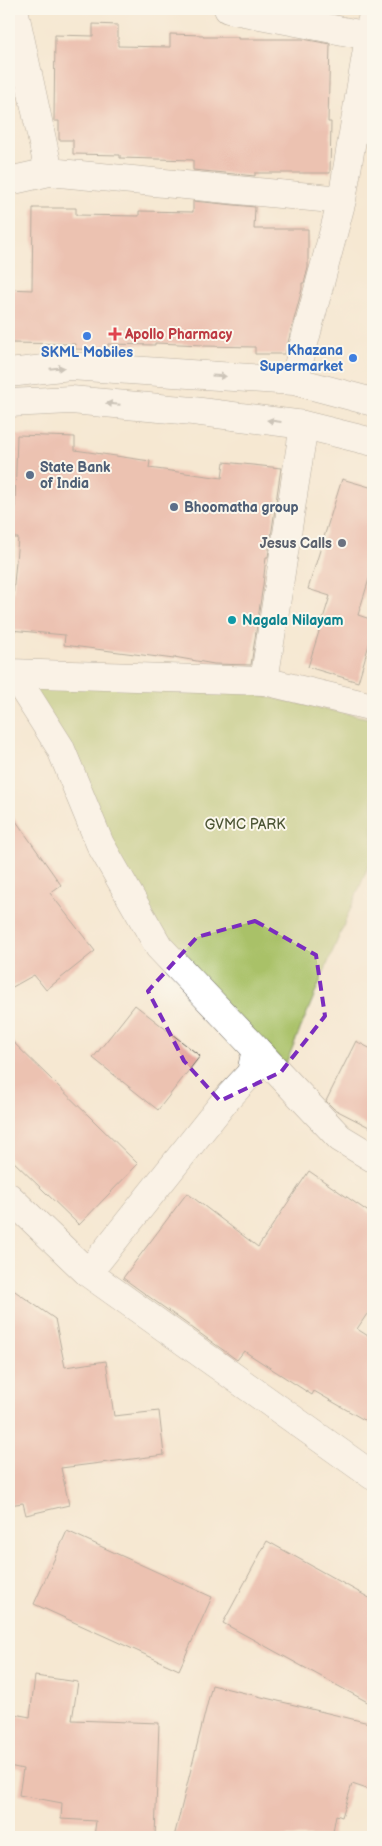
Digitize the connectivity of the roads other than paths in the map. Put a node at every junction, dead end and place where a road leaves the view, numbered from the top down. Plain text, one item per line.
1 (14, 9) edge
2 (228, 9) edge
3 (371, 24) edge
4 (49, 172) junction
5 (9, 180) edge
6 (342, 200) junction
7 (9, 373) edge
8 (294, 381) junction
9 (373, 402) edge
10 (9, 403) edge
11 (304, 425) junction
12 (373, 442) edge
13 (11, 673) edge
14 (264, 681) junction
15 (373, 707) edge
16 (256, 1049) junction
17 (373, 1158) edge
18 (9, 1197) edge
19 (88, 1273) junction
20 (373, 1476) edge

1 - 4 street
2 - 3 street
3 - 6 street
4 - 5 street
4 - 6 street
6 - 8 street
7 -> 8 street
8 - 9 street
11 -> 10 street
11 - 12 street
11 - 14 street
13 - 14 street
13 - 16 street
14 - 15 street
16 - 17 street
16 - 19 street
18 - 19 street
19 - 20 street

